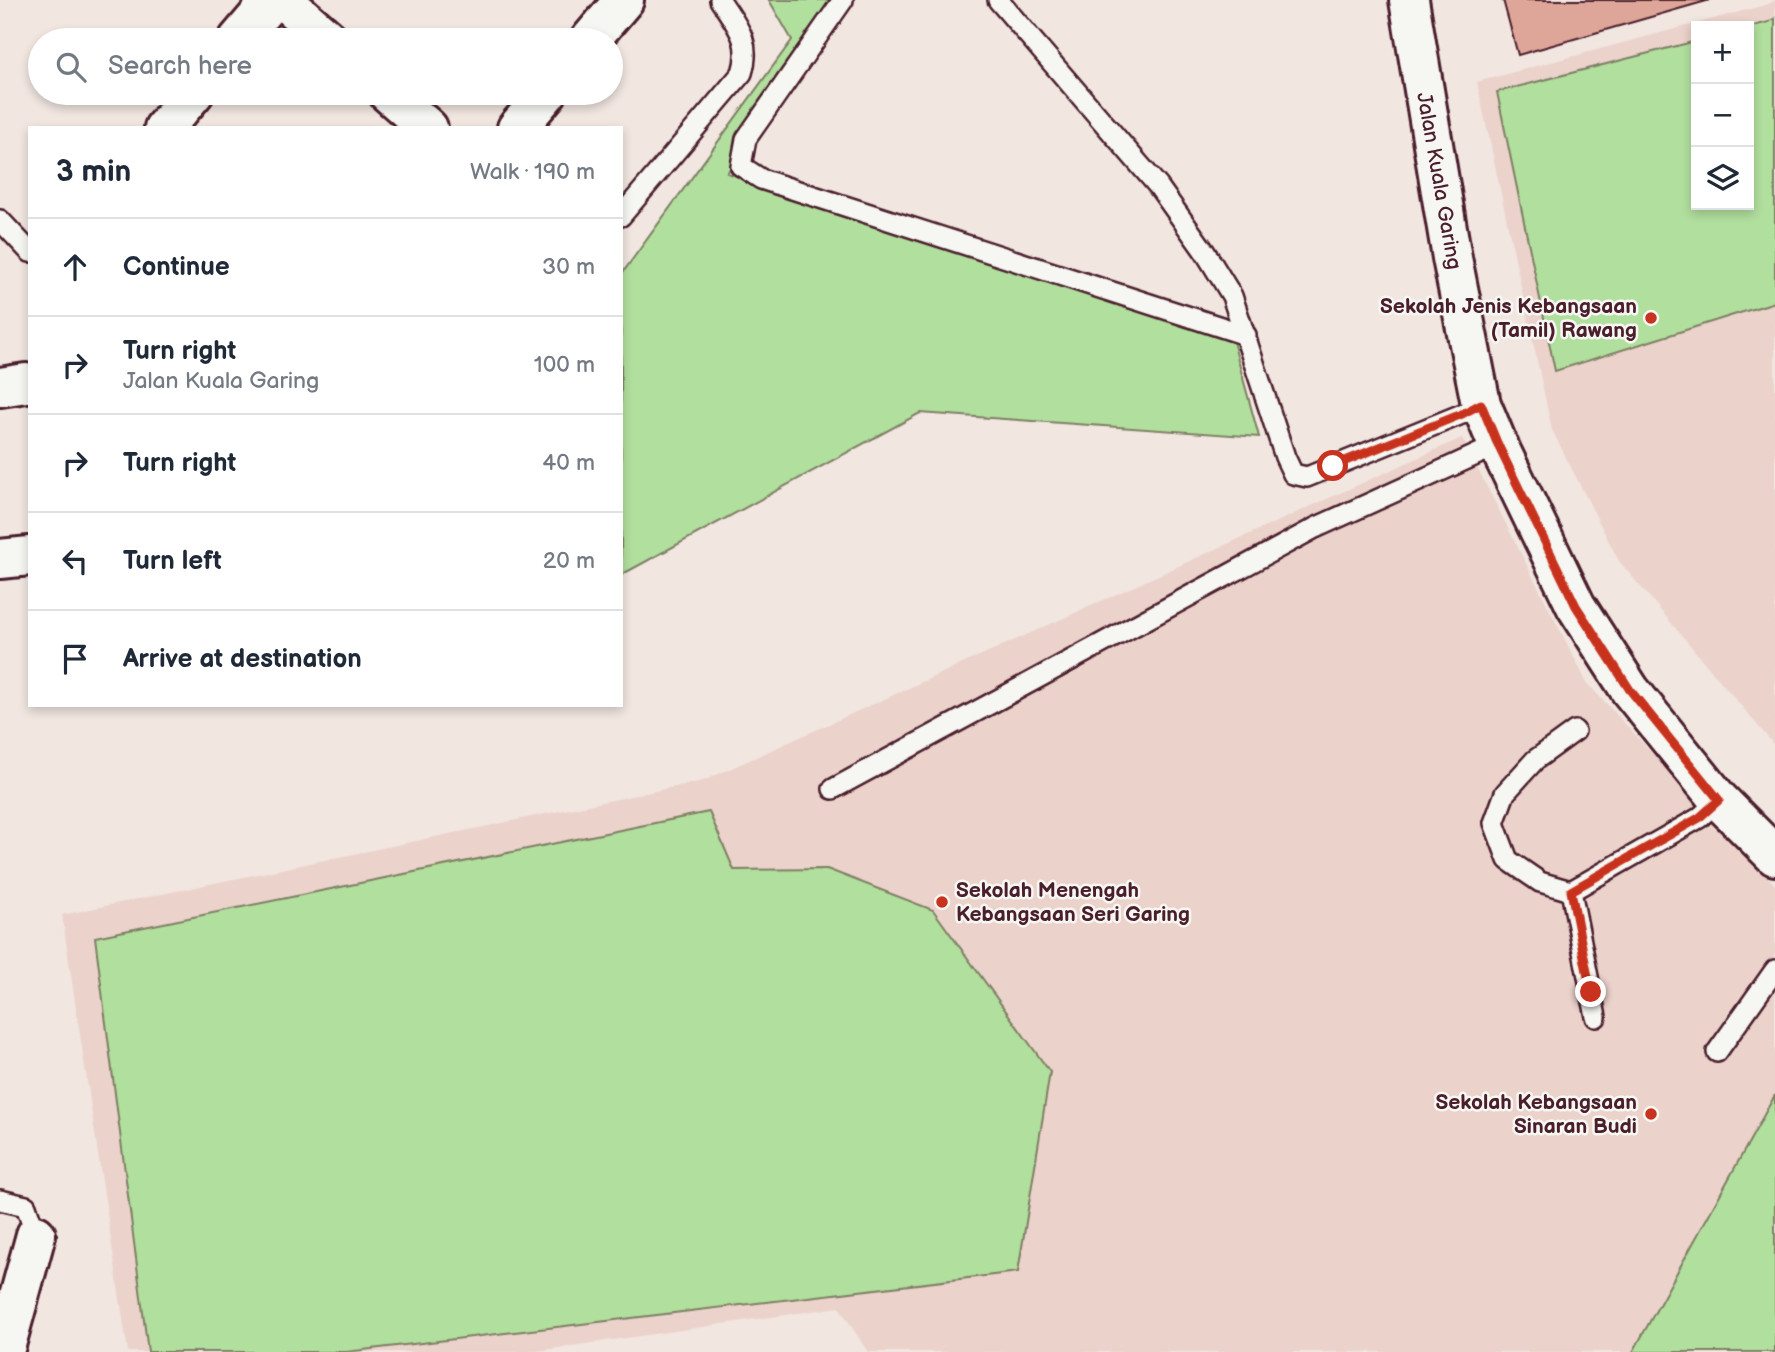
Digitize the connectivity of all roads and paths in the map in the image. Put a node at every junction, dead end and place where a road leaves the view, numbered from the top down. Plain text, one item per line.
1 (272, 0) edge
2 (283, 0) edge
3 (624, 0) edge
4 (720, 0) edge
5 (843, 0) edge
6 (998, 0) edge
7 (1409, 0) edge
8 (248, 28) edge
9 (314, 28) edge
10 (600, 28) edge
11 (184, 105) edge
12 (402, 105) edge
13 (537, 105) edge
14 (166, 126) edge
15 (426, 126) edge
16 (519, 126) edge
17 (623, 214) edge
18 (0, 220) edge
19 (28, 250) edge
20 (1245, 335) junction
21 (1481, 404) junction
22 (1498, 445) junction
23 (28, 556) edge
24 (0, 559) edge
25 (1575, 731) dead end
26 (833, 789) dead end
27 (1719, 800) junction
28 (1775, 856) edge
29 (1571, 891) junction
30 (1775, 970) edge
31 (1595, 1017) dead end
32 (1717, 1052) dead end
33 (0, 1200) edge
34 (36, 1235) joint
35 (4, 1352) edge

1 - 8 street
2 - 9 street
3 - 10 street
4 - 17 lane
5 - 20 lane
6 - 20 lane
7 - 21 street, Jalan Kuala Garing
11 - 14 street
12 - 15 street
13 - 16 street
18 - 19 lane
20 - 21 lane
21 - 22 street, Jalan Kuala Garing
22 - 26 lane
22 - 27 street, Jalan Kuala Garing
23 - 24 street
25 - 29 lane
27 - 28 street, Jalan Kuala Garing
27 - 29 lane
29 - 31 lane
30 - 32 lane
33 - 34 lane
34 - 35 street

